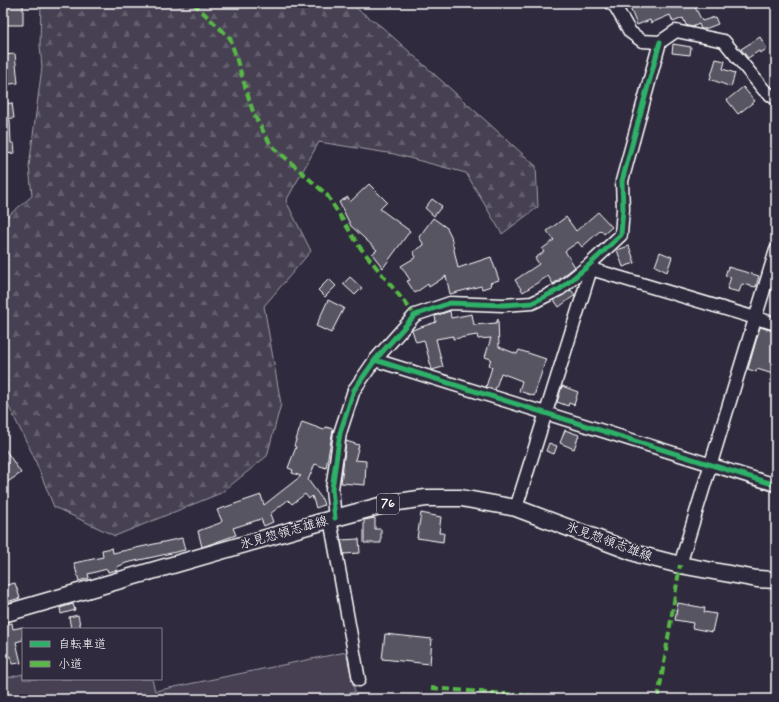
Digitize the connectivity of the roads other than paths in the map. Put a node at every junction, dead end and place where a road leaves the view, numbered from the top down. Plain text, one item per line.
1 (610, 3) edge
2 (660, 42) junction
3 (776, 99) edge
4 (776, 250) edge
5 (589, 268) junction
6 (755, 317) junction
7 (776, 324) edge
8 (375, 360) junction
9 (546, 412) junction
10 (710, 465) junction
11 (776, 485) edge
12 (516, 508) junction
13 (332, 519) junction
14 (680, 565) junction
15 (776, 580) edge
16 (3, 614) edge
17 (359, 680) dead end

1 - 2 street
2 - 3 street
2 - 5 street
4 - 6 street
5 - 6 street
5 - 8 street
5 - 9 street
6 - 7 street
6 - 10 street
8 - 9 street
8 - 13 street
9 - 10 street
9 - 12 street
10 - 11 street
10 - 14 street
12 - 13 main road, 氷見惣領志雄線 / 76
12 - 14 main road, 氷見惣領志雄線 / 76
13 - 16 main road, 氷見惣領志雄線 / 76
13 - 17 street
14 - 15 main road, 氷見惣領志雄線 / 76

